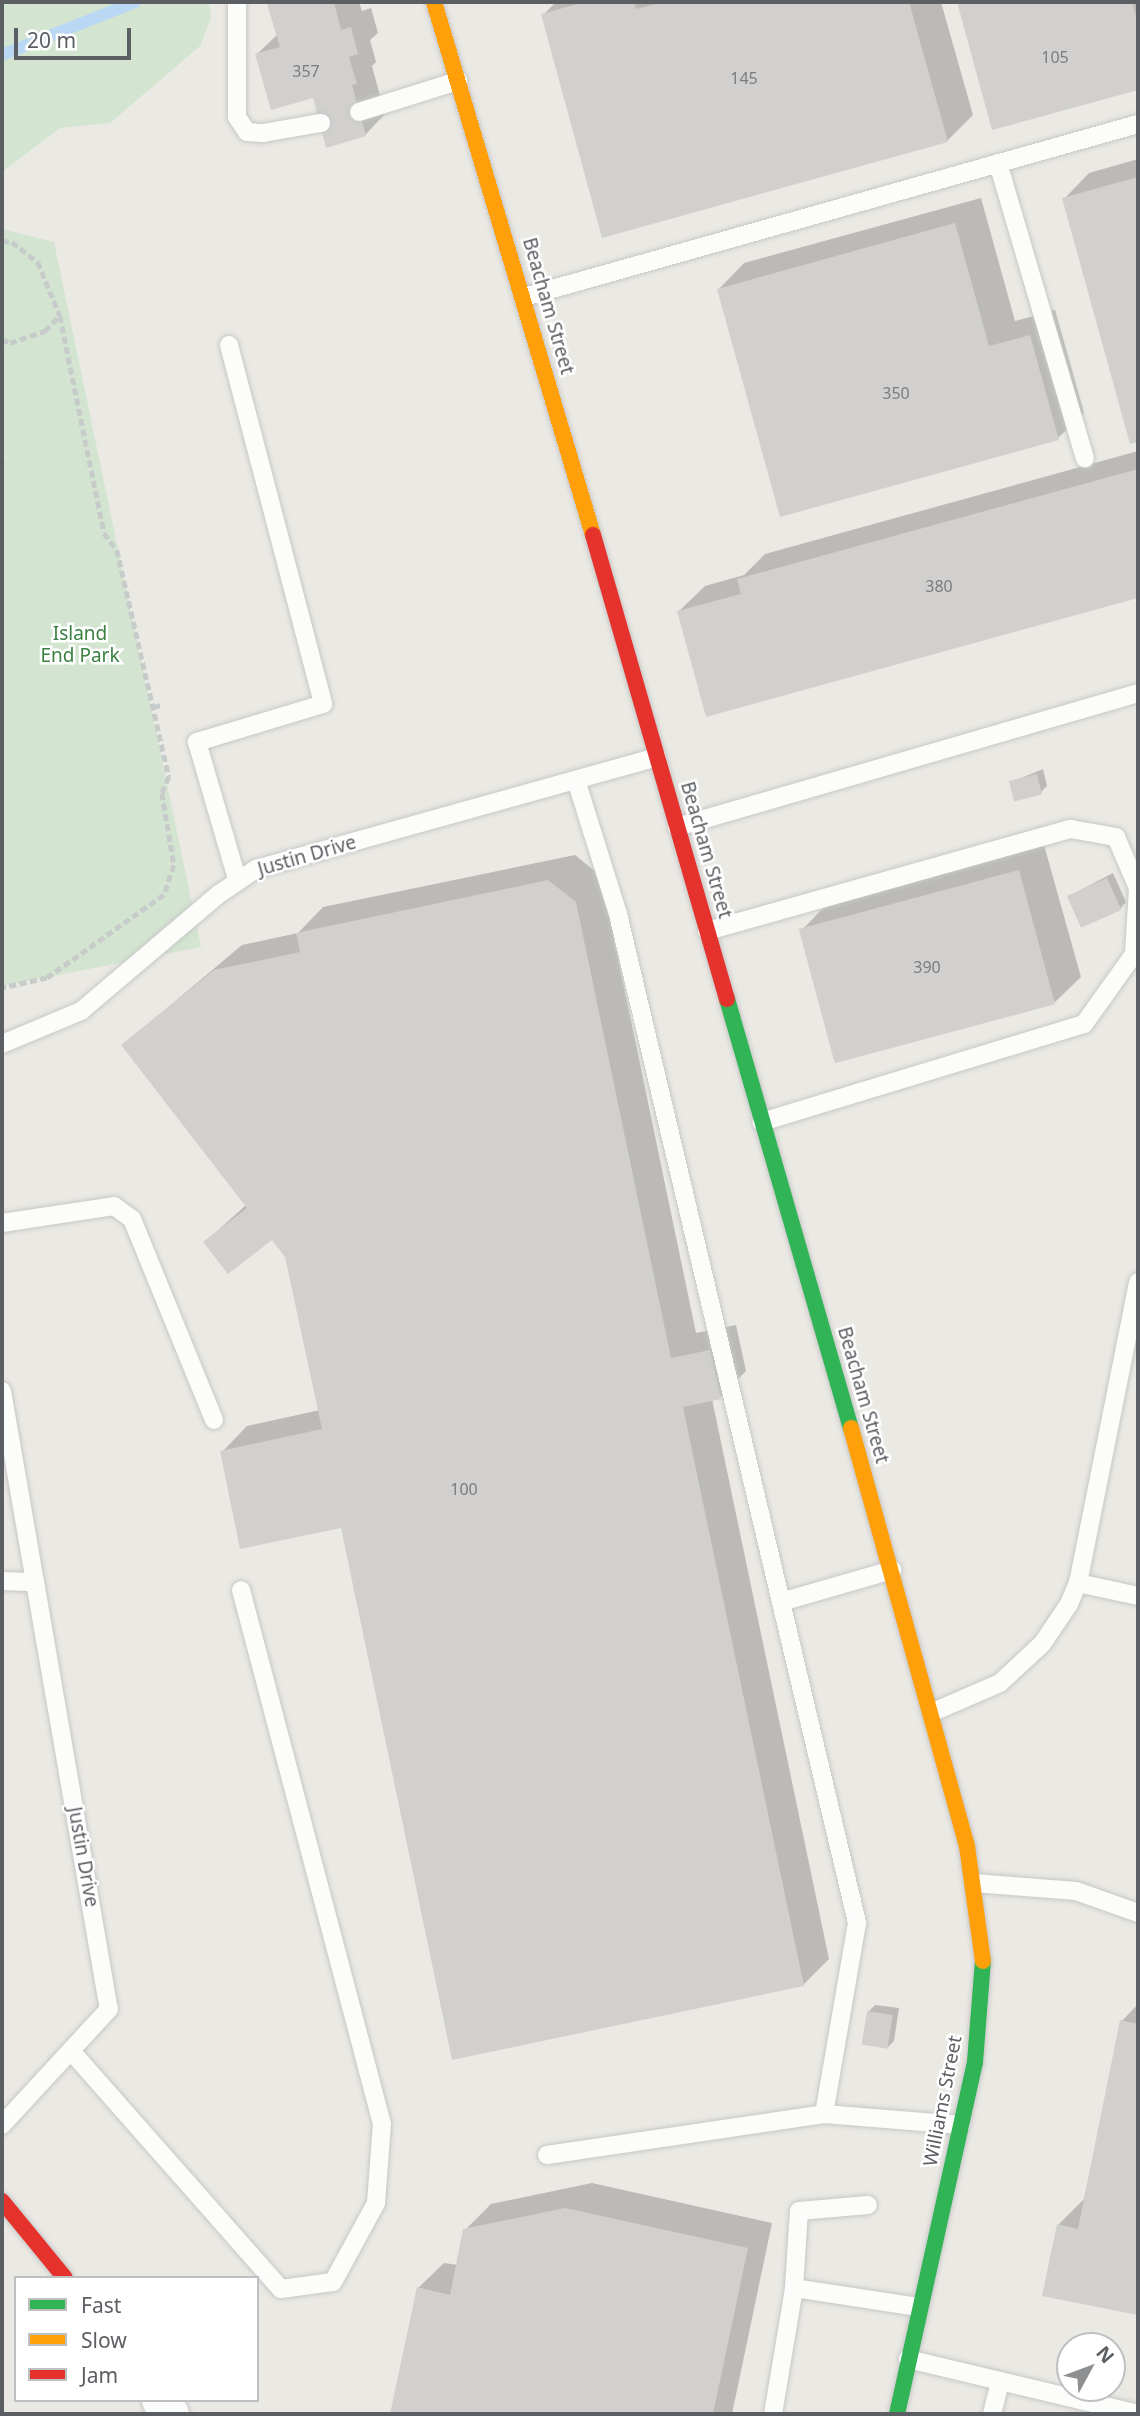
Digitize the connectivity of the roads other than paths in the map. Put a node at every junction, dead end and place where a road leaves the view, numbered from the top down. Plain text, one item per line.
1 (237, 2) edge
2 (434, 2) edge
3 (458, 81) junction
4 (359, 112) dead end
5 (321, 123) dead end
6 (1138, 124) edge
7 (998, 163) junction
8 (524, 297) junction
9 (229, 345) dead end
10 (1085, 458) dead end
11 (1138, 693) edge
12 (657, 757) junction
13 (576, 780) junction
14 (677, 827) junction
15 (237, 879) junction
16 (707, 931) junction
17 (2, 1044) edge
18 (762, 1122) junction
19 (2, 1223) edge
20 (1138, 1282) edge
21 (2, 1391) edge
22 (215, 1420) dead end
23 (892, 1570) junction
24 (2, 1581) edge
25 (35, 1582) junction
26 (1078, 1583) junction
27 (241, 1590) dead end
28 (1138, 1595) edge
29 (781, 1602) junction
30 (933, 1712) junction
31 (974, 1882) junction
32 (1138, 1913) edge
33 (71, 2050) junction
34 (824, 2115) junction
35 (2, 2125) edge
36 (961, 2125) junction
37 (547, 2155) dead end
38 (2, 2201) edge
39 (868, 2205) dead end
40 (63, 2276) edge
41 (794, 2288) junction
42 (918, 2307) junction
43 (908, 2358) junction
44 (1000, 2381) junction
45 (774, 2414) edge
46 (897, 2414) edge
47 (992, 2414) edge
48 (1138, 2414) edge

1 - 5 lane
2 - 3 main road, Beacham Street
3 - 4 lane
3 - 8 main road, Beacham Street
6 - 7 lane
7 - 8 lane
7 - 10 lane
8 - 12 main road, Beacham Street
9 - 15 lane
11 - 14 lane
12 - 13 lane, Justin Drive
12 - 14 main road, Beacham Street
13 - 15 lane, Justin Drive
13 - 29 lane
14 - 16 main road, Beacham Street
15 - 17 lane, Justin Drive
16 - 18 main road, Beacham Street
16 - 18 lane
18 - 23 main road, Beacham Street
19 - 22 lane
20 - 26 lane
21 - 25 lane
23 - 29 lane
23 - 30 main road, Beacham Street
24 - 25 lane
25 - 33 lane, Justin Drive
26 - 28 lane
26 - 30 lane
27 - 33 lane
29 - 34 lane
30 - 31 main road, Williams Street
31 - 32 lane
31 - 36 main road, Williams Street
33 - 35 lane, Justin Drive
34 - 36 lane
34 - 37 lane
36 - 42 main road, Williams Street
38 - 40 main road
39 - 41 lane
41 - 42 lane
41 - 45 lane
42 - 43 main road, Williams Street
43 - 44 lane
43 - 46 main road, Williams Street
44 - 47 lane
44 - 48 lane

